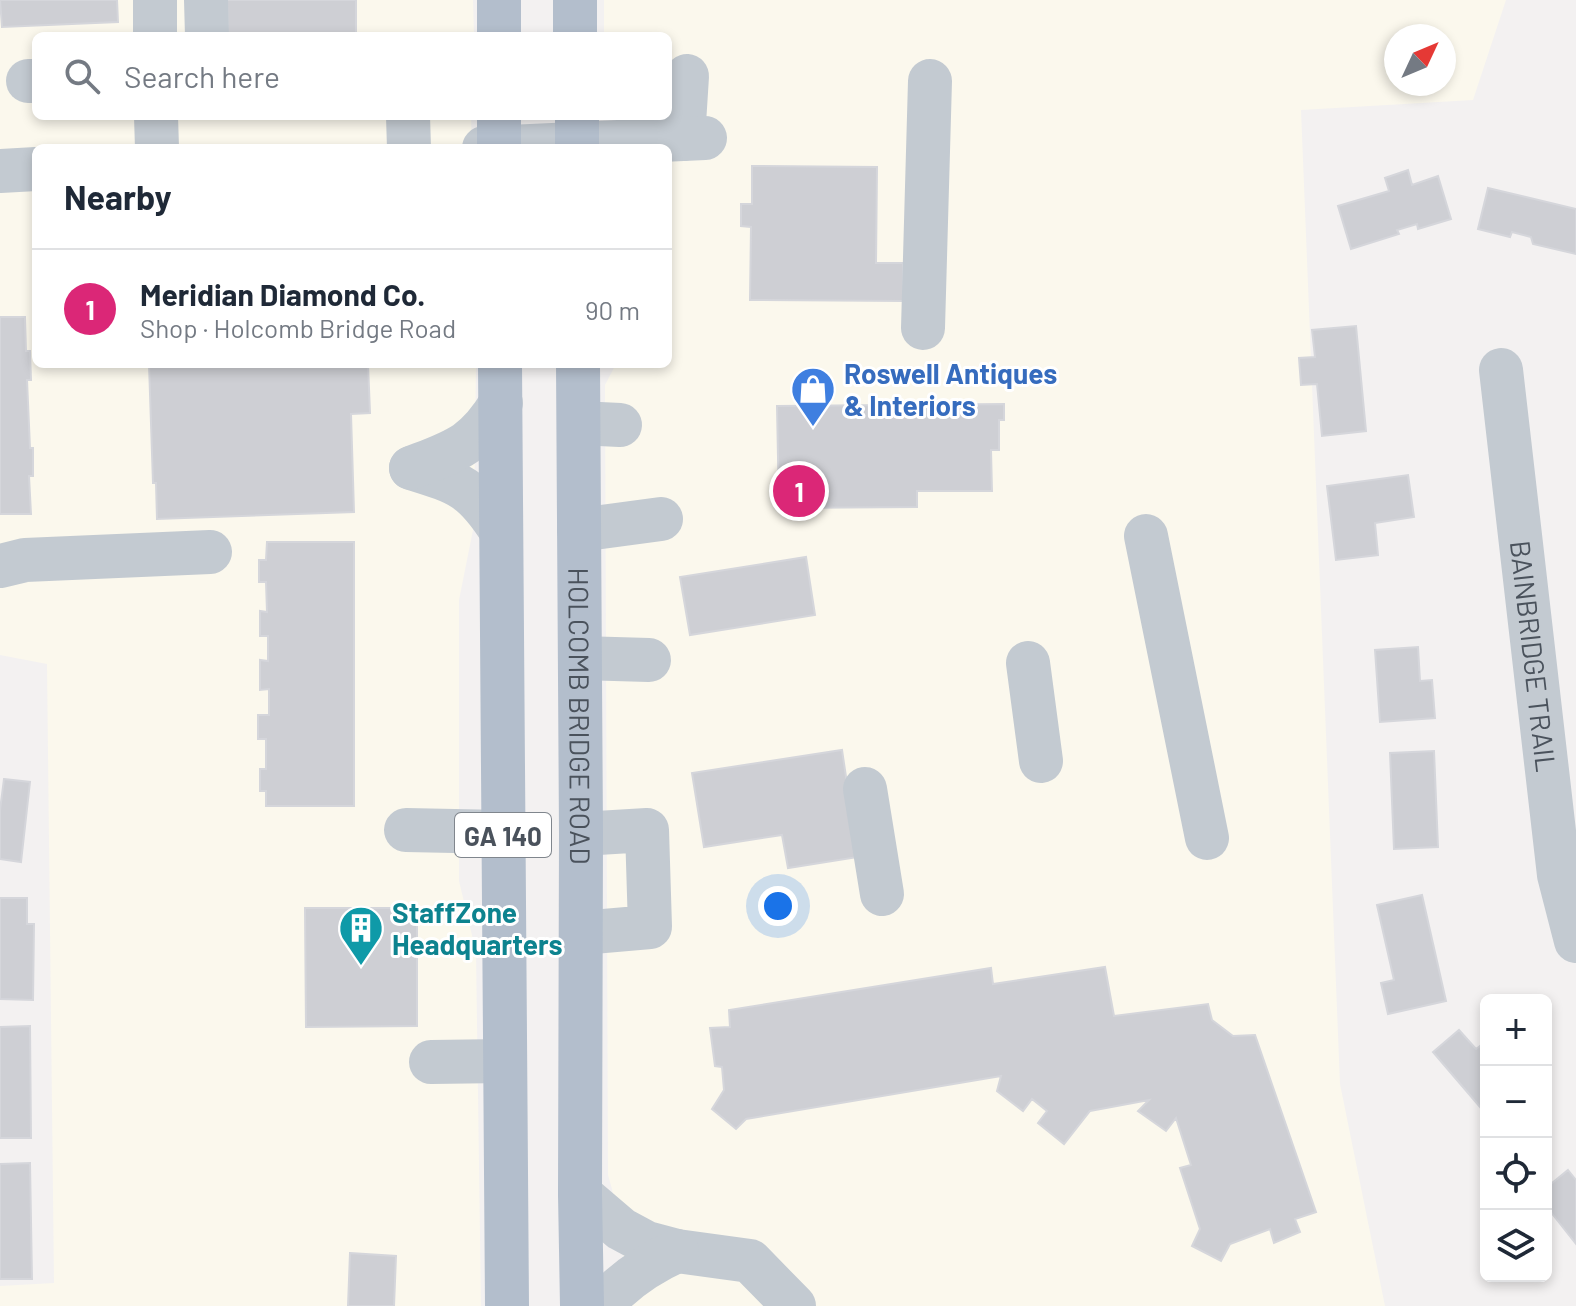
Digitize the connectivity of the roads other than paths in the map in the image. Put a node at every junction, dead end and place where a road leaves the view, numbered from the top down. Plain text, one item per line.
1 (155, 0) edge
2 (206, 0) edge
3 (499, 0) edge
4 (575, 0) edge
5 (155, 32) edge
6 (207, 32) edge
7 (499, 32) edge
8 (575, 32) edge
9 (687, 76) dead end
10 (930, 81) dead end
11 (156, 120) edge
12 (408, 120) edge
13 (499, 120) edge
14 (577, 136) edge
15 (157, 144) edge
16 (409, 144) edge
17 (499, 144) edge
18 (525, 144) edge
19 (32, 169) edge
20 (0, 171) edge
21 (923, 328) dead end
22 (579, 368) edge
23 (1501, 370) dead end
24 (500, 384) edge
25 (661, 519) dead end
26 (579, 530) junction
27 (501, 531) junction
28 (1146, 536) dead end
29 (210, 552) dead end
30 (0, 566) edge
31 (580, 658) junction
32 (649, 660) dead end
33 (1028, 663) dead end
34 (1041, 761) dead end
35 (865, 789) dead end
36 (406, 830) dead end
37 (503, 832) junction
38 (581, 834) junction
39 (1207, 838) dead end
40 (882, 894) dead end
41 (581, 933) junction
42 (1576, 941) edge
43 (504, 1061) junction
44 (431, 1062) dead end
45 (580, 1194) junction
46 (677, 1251) junction
47 (507, 1306) edge
48 (582, 1306) edge
49 (601, 1306) edge
50 (794, 1306) edge

1 - 5 street
2 - 6 street
3 - 7 main road
4 - 8 main road
9 - 14 street
10 - 21 street
11 - 15 street
12 - 16 street
13 - 17 main road
14 - 18 street
19 - 20 street
22 - 26 main road, HOLCOMB BRIDGE ROAD / GA 140
23 - 42 street, BAINBRIDGE TRAIL
24 - 27 main road, GA 140
24 - 27 street
25 - 26 street
26 - 31 main road, HOLCOMB BRIDGE ROAD / GA 140
27 - 37 main road, GA 140
28 - 39 street
29 - 30 street
31 - 32 street
31 - 38 main road, HOLCOMB BRIDGE ROAD / GA 140
33 - 34 street
35 - 40 street
36 - 37 street
37 - 43 main road, GA 140
38 - 41 main road, HOLCOMB BRIDGE ROAD / GA 140
38 - 41 street
41 - 45 main road, HOLCOMB BRIDGE ROAD / GA 140
43 - 44 street
43 - 47 main road, GA 140
45 - 46 street
45 - 48 main road, HOLCOMB BRIDGE ROAD / GA 140
46 - 49 street
46 - 50 street

